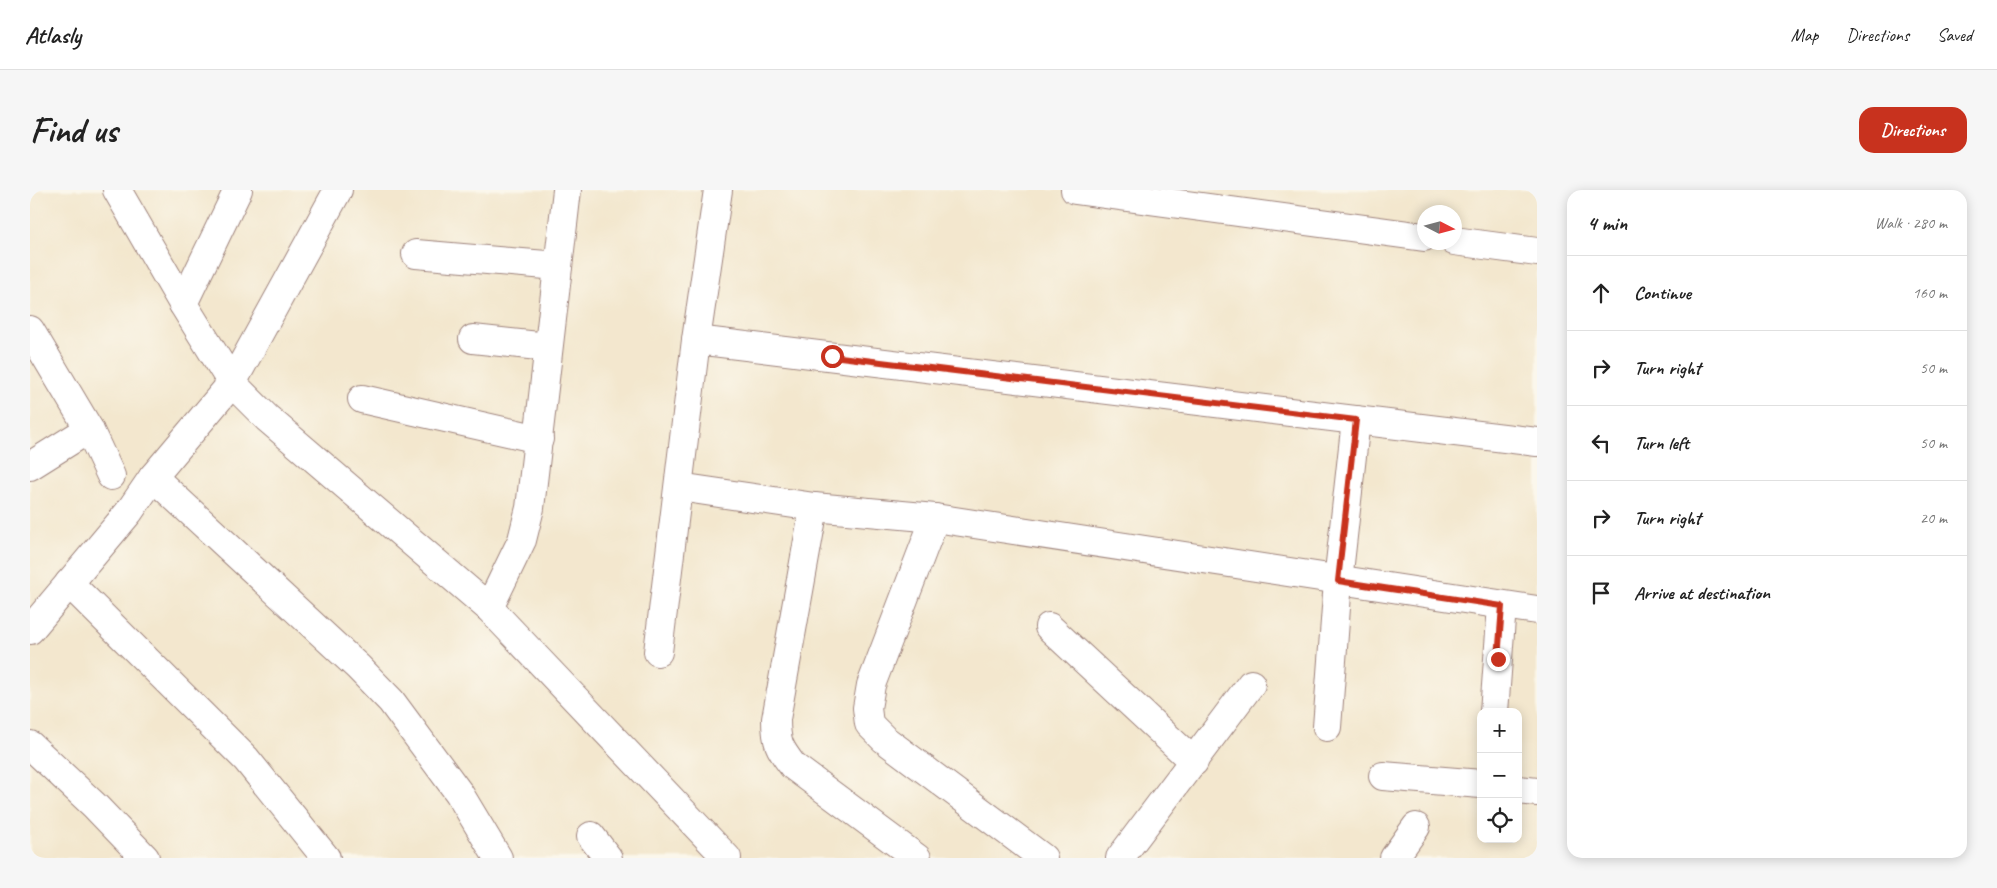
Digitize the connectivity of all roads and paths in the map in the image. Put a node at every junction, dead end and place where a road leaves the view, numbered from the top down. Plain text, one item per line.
1 (117, 190) edge
2 (238, 190) edge
3 (338, 190) edge
4 (568, 190) edge
5 (718, 190) edge
6 (1075, 190) edge
7 (1417, 236) edge
8 (1462, 242) edge
9 (1537, 252) edge
10 (416, 254) dead end
11 (558, 266) junction
12 (183, 304) junction
13 (30, 330) edge
14 (473, 339) dead end
15 (696, 340) junction
16 (548, 347) junction
17 (232, 382) junction
18 (362, 399) dead end
19 (1356, 420) junction
20 (89, 429) junction
21 (540, 439) junction
22 (1537, 442) edge
23 (30, 466) edge
24 (112, 476) dead end
25 (153, 477) junction
26 (679, 487) junction
27 (814, 507) junction
28 (935, 518) junction
29 (1338, 581) junction
30 (69, 583) junction
31 (1502, 606) junction
32 (489, 608) junction
33 (1537, 610) edge
34 (1049, 627) dead end
35 (30, 630) edge
36 (658, 652) dead end
37 (1251, 684) dead end
38 (1494, 708) edge
39 (1327, 726) dead end
40 (30, 746) edge
41 (1194, 762) junction
42 (1383, 776) dead end
43 (1477, 784) edge
44 (1522, 790) edge
45 (1537, 792) edge
46 (1416, 827) dead end
47 (592, 836) dead end
48 (1133, 854) edge
49 (145, 858) edge
50 (326, 858) edge
51 (498, 858) edge
52 (608, 858) edge
53 (726, 858) edge
54 (917, 858) edge
55 (1043, 858) edge
56 (1394, 858) edge

1 - 12 street
2 - 12 street
3 - 17 street
4 - 11 street
5 - 15 street
6 - 7 street
8 - 9 street
10 - 11 street
11 - 16 street
12 - 17 street
13 - 20 street
14 - 16 street
15 - 19 street
15 - 26 street
16 - 21 street
17 - 25 street
17 - 32 street
18 - 21 street
19 - 22 street
19 - 29 street
20 - 23 street
20 - 24 street
21 - 32 street
25 - 30 street
25 - 51 street
26 - 27 street
26 - 36 street
27 - 28 street
27 - 54 street
28 - 29 street
28 - 55 street
29 - 31 street
29 - 39 street
30 - 35 street
30 - 50 street
31 - 33 street
31 - 38 street
32 - 53 street
34 - 41 street
37 - 41 street
40 - 49 street
41 - 48 street
42 - 43 street
44 - 45 street
46 - 56 street
47 - 52 street

